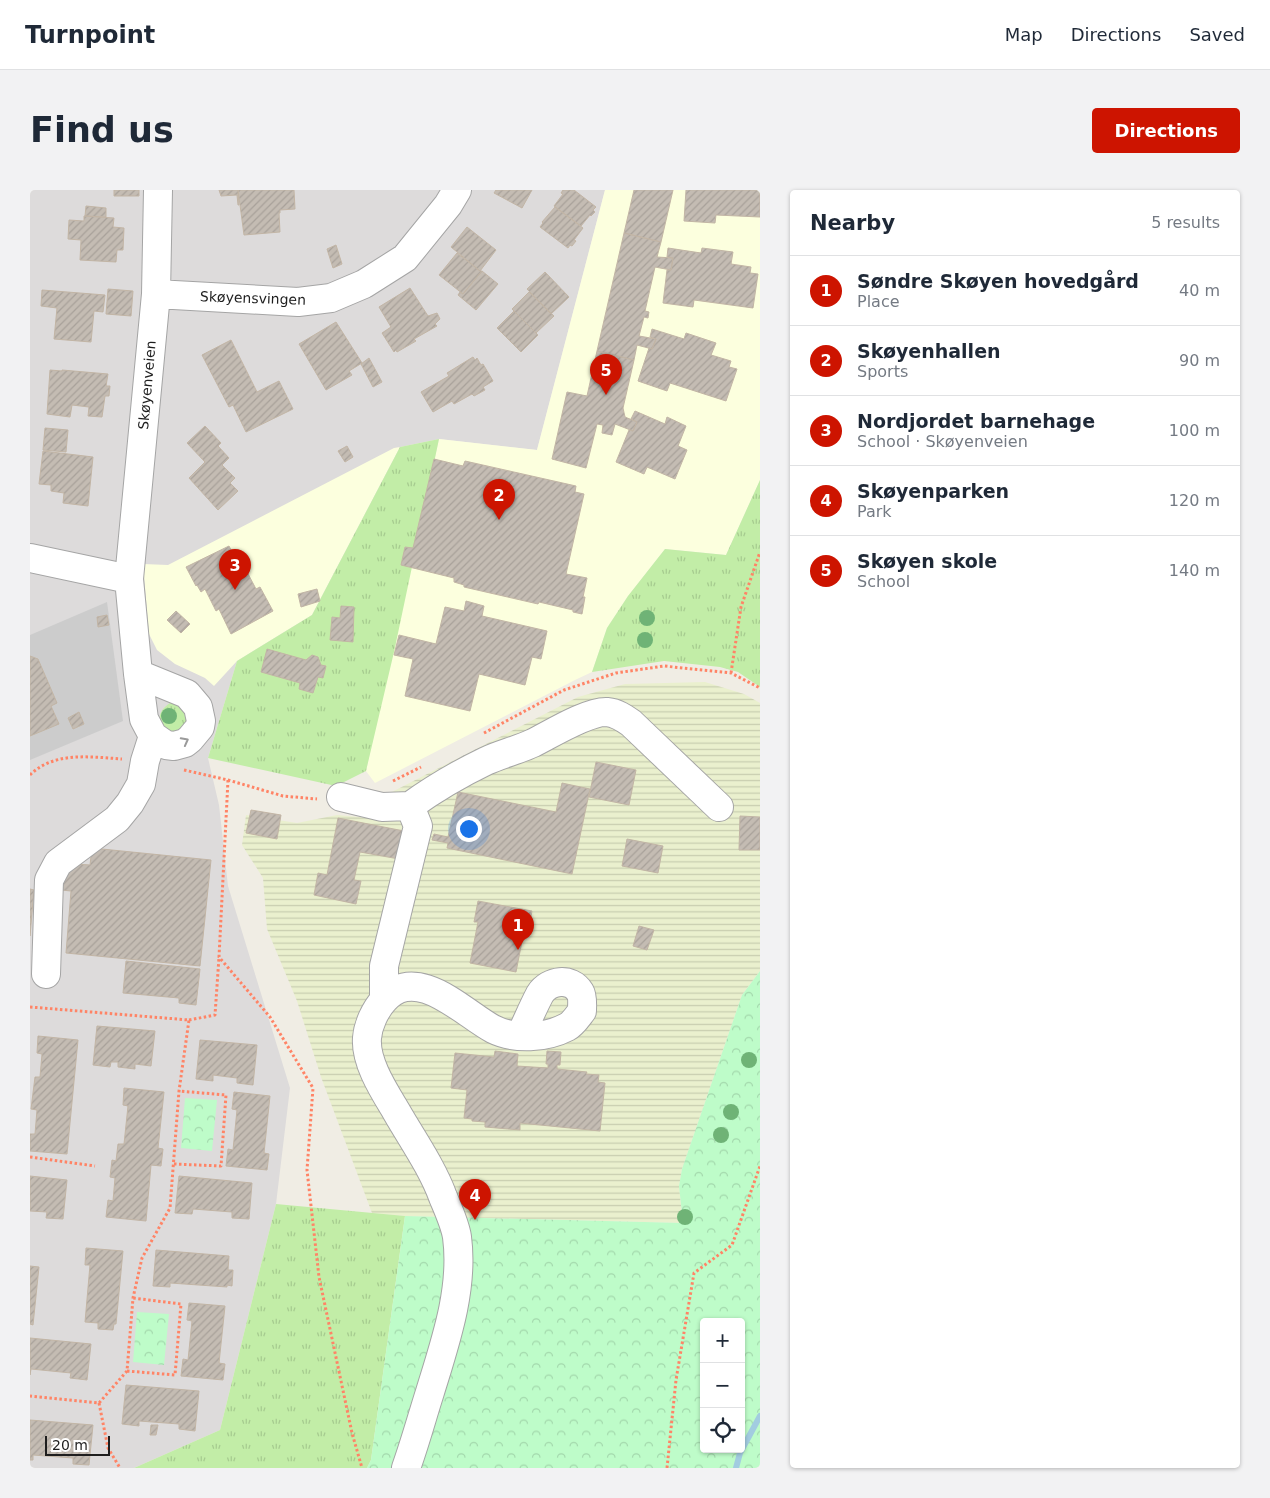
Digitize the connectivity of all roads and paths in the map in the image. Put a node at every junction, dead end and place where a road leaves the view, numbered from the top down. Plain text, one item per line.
1 (158, 190) edge
2 (457, 190) edge
3 (156, 294) junction
4 (760, 552) edge
5 (30, 558) edge
6 (130, 579) junction
7 (730, 673) junction
8 (138, 674) junction
9 (760, 688) edge
10 (476, 738) dead end
11 (149, 748) junction
12 (423, 766) dead end
13 (182, 769) dead end
14 (30, 775) edge
15 (228, 780) junction
16 (388, 784) dead end
17 (341, 798) joint
18 (410, 806) junction
19 (719, 807) dead end
20 (219, 957) junction
21 (46, 974) dead end
22 (384, 1000) junction
23 (30, 1007) edge
24 (189, 1020) junction
25 (520, 1036) dead end
26 (179, 1091) junction
27 (30, 1157) edge
28 (174, 1164) junction
29 (95, 1166) dead end
30 (760, 1166) edge
31 (133, 1298) junction
32 (127, 1371) junction
33 (30, 1396) edge
34 (99, 1403) junction
35 (117, 1462) junction
36 (114, 1468) edge
37 (120, 1468) edge
38 (362, 1468) edge
39 (406, 1468) edge
40 (667, 1468) edge

1 - 3 street, Skøyenveien
2 - 3 street, Skøyensvingen
3 - 6 street, Skøyenveien
4 - 7 path
5 - 6 street
6 - 8 street, Skøyenveien
7 - 9 path
7 - 10 path
8 - 11 street, Skøyenveien
11 -> 8 street
11 - 14 path
11 - 21 street
12 - 16 path
13 - 15 path
15 - 17 path
15 - 20 path
17 - 18 street
18 - 19 street
18 - 22 street
20 - 24 path
20 - 38 path
22 - 25 street
22 - 39 street
23 - 24 path
24 - 26 path
26 - 28 path
26 - 28 path
27 - 29 path
28 - 31 path
30 - 40 path
31 - 32 path
31 - 32 path
32 - 34 path
33 - 34 path
34 - 35 path
35 - 36 path
35 - 37 path

